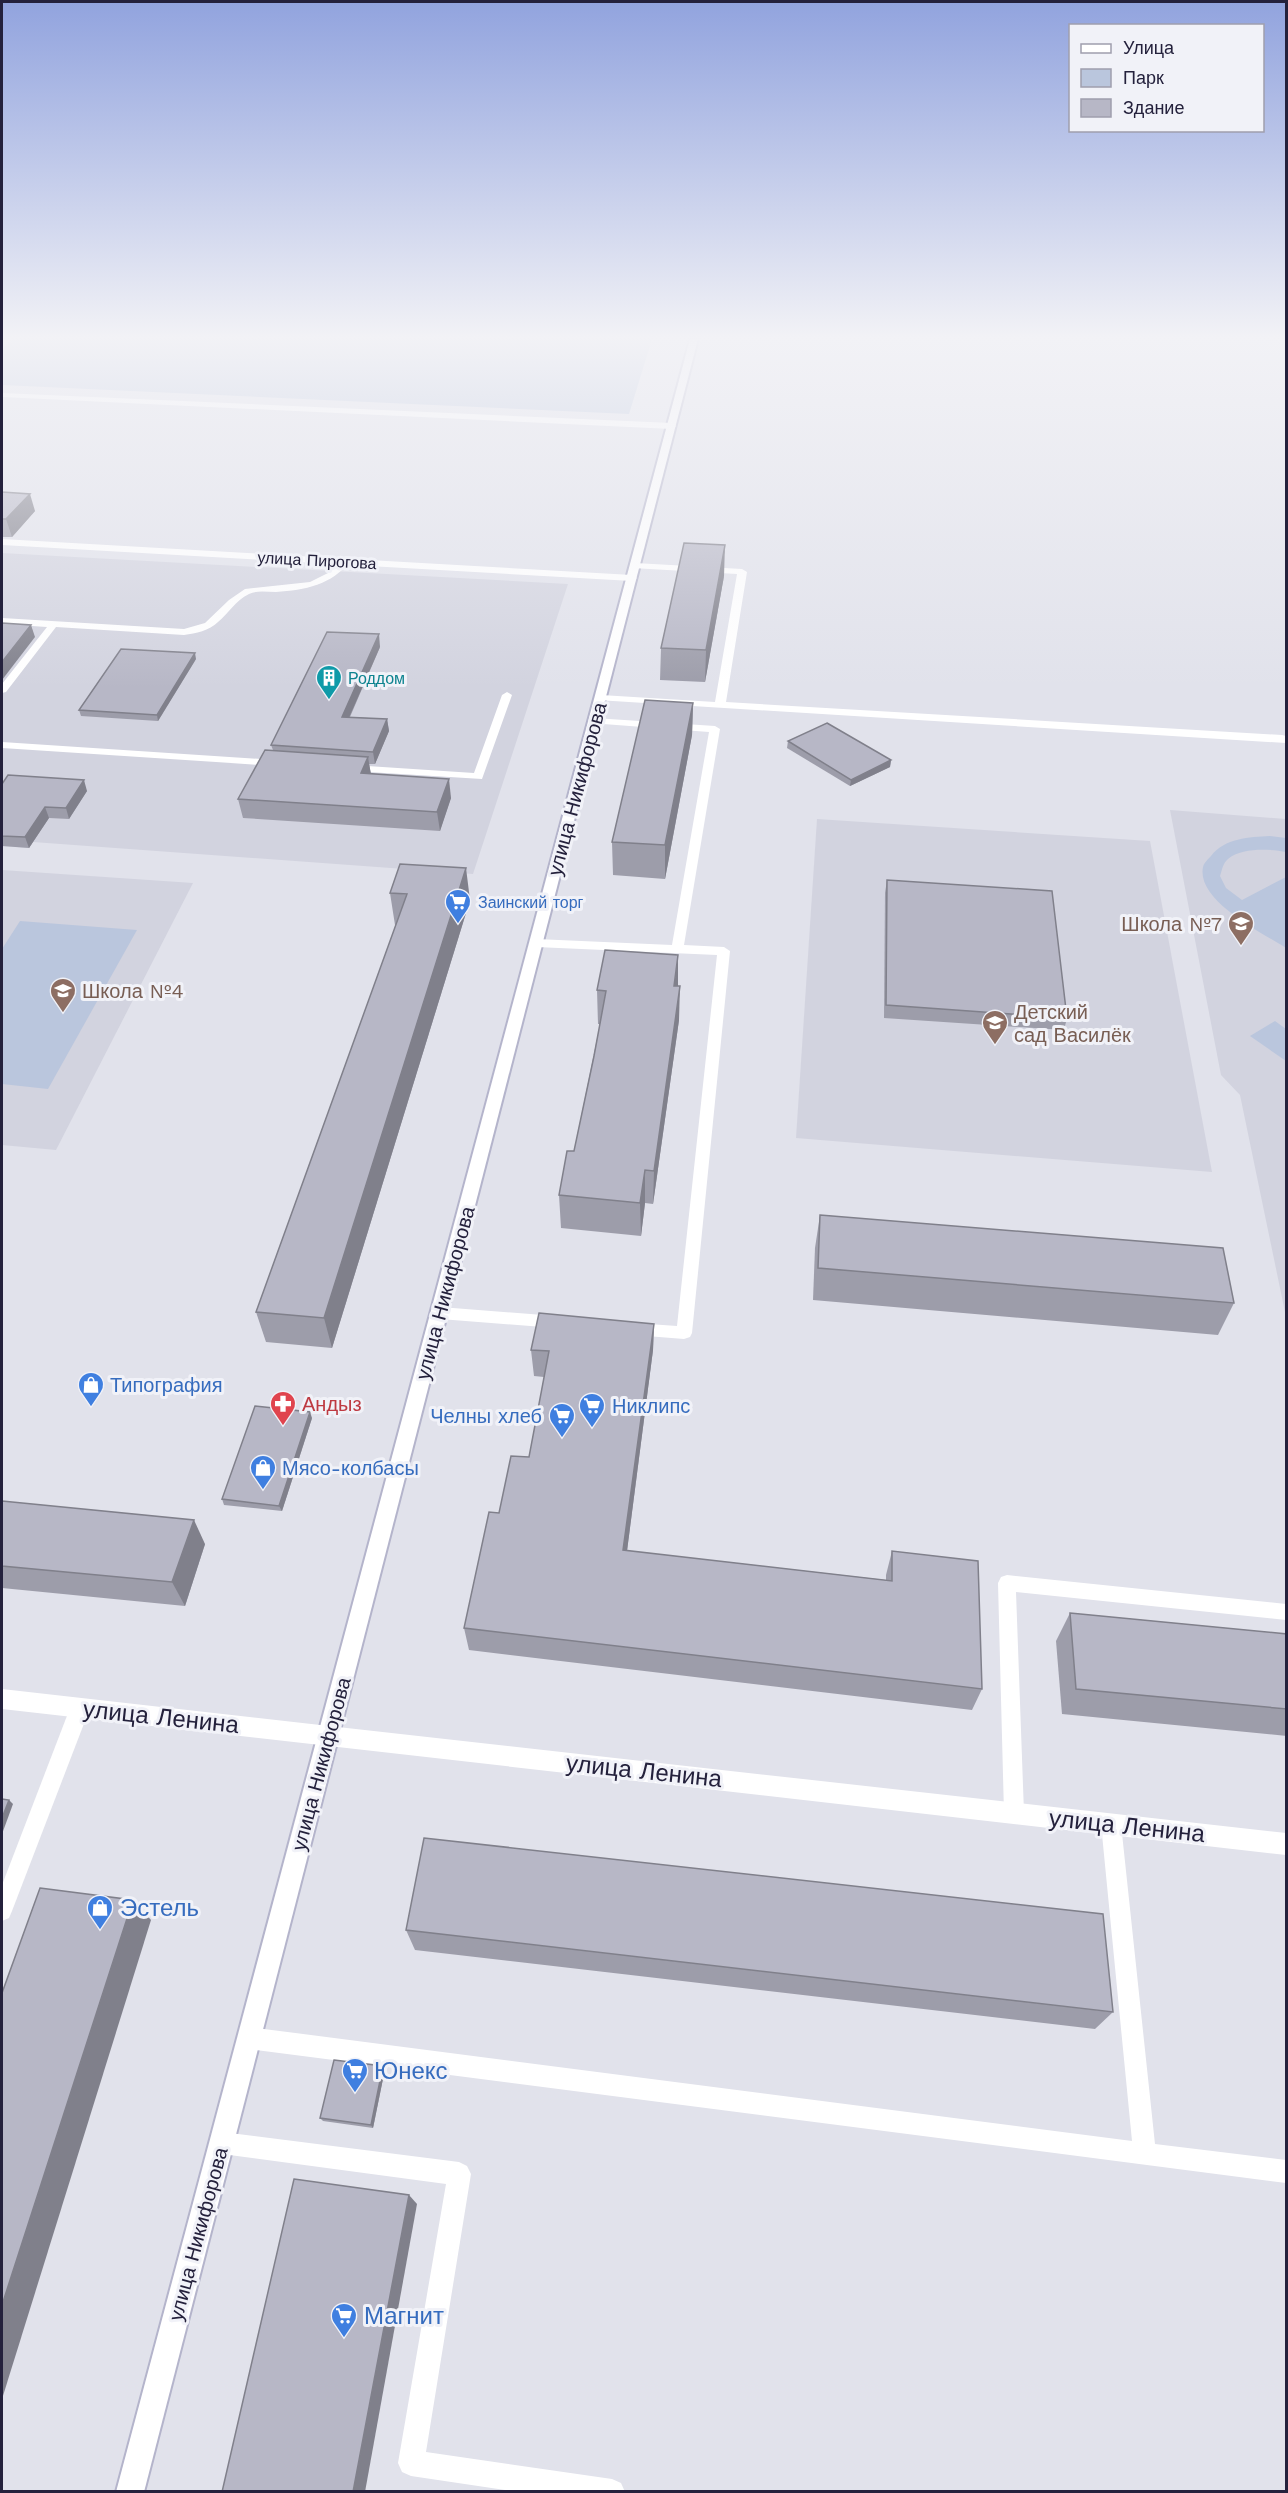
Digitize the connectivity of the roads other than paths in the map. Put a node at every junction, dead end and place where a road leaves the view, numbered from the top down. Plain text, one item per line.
1 (664, 455) edge
2 (2, 542) edge
3 (346, 561) junction
4 (634, 572) junction
5 (2, 621) edge
6 (54, 624) junction
7 (2, 690) edge
8 (507, 695) dead end
9 (601, 698) junction
10 (720, 705) junction
11 (594, 721) junction
12 (1287, 740) edge
13 (2, 745) edge
14 (287, 764) edge
15 (335, 767) edge
16 (536, 943) junction
17 (677, 949) junction
18 (440, 1312) junction
19 (567, 1323) edge
20 (614, 1327) edge
21 (1287, 1612) edge
22 (2, 1699) edge
23 (80, 1708) junction
24 (329, 1736) junction
25 (1014, 1813) junction
26 (1111, 1824) junction
27 (1287, 1844) edge
28 (2, 1911) edge
29 (249, 2038) junction
30 (222, 2143) junction
31 (1145, 2154) junction
32 (1287, 2172) edge
33 (130, 2492) edge
34 (612, 2492) edge

1 - 4 main road, улица Никифорова
2 - 3 main road, улица Пирогова
3 - 4 main road, улица Пирогова
3 - 6 lane
4 - 9 main road, улица Никифорова
4 - 10 lane
5 - 6 lane
6 - 7 lane
8 - 15 lane
9 - 10 lane
9 - 11 main road, улица Никифорова
10 - 12 lane
11 - 16 main road, улица Никифорова
11 - 17 lane
13 - 14 lane
16 - 17 lane
16 - 18 main road, улица Никифорова
17 - 20 lane
18 - 19 lane
18 - 24 main road, улица Никифорова
21 - 25 lane
22 - 23 main road, улица Ленина
23 - 24 main road, улица Ленина
23 - 28 lane
24 - 25 main road, улица Ленина
24 - 29 main road, улица Никифорова
25 - 26 main road, улица Ленина
26 - 27 main road, улица Ленина
26 - 31 lane
29 - 30 main road, улица Никифорова
29 - 31 lane
30 - 33 main road, улица Никифорова
30 - 34 lane
31 - 32 lane

